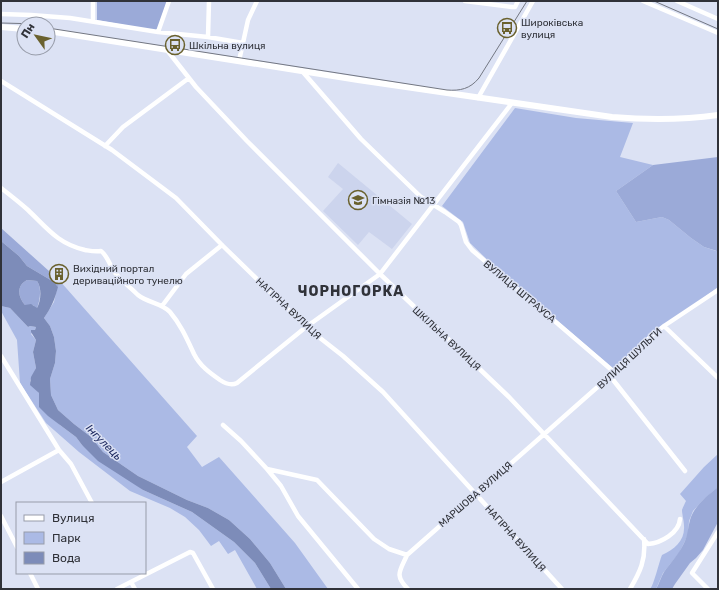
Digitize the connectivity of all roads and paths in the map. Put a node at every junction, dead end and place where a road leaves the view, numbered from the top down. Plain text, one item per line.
1 (93, 1) edge
2 (169, 1) edge
3 (209, 1) edge
4 (257, 1) edge
5 (465, 1) edge
6 (518, 1) edge
7 (532, 1) edge
8 (643, 1) edge
9 (677, 1) edge
10 (1, 14) edge
11 (718, 19) edge
12 (94, 21) junction
13 (1, 27) edge
14 (16, 28) edge
15 (56, 32) edge
16 (158, 32) junction
17 (718, 33) edge
18 (208, 37) junction
19 (243, 43) junction
20 (167, 50) junction
21 (239, 61) junction
22 (302, 71) junction
23 (189, 78) junction
24 (1, 81) edge
25 (478, 98) junction
26 (512, 103) junction
27 (718, 115) edge
28 (105, 146) junction
29 (1, 188) edge
30 (433, 206) junction
31 (222, 245) junction
32 (380, 274) junction
33 (718, 290) edge
34 (162, 306) junction
35 (664, 326) junction
36 (306, 327) junction
37 (1, 356) edge
38 (614, 372) junction
39 (610, 376) junction
40 (718, 378) edge
41 (223, 425) dead end
42 (545, 434) junction
43 (59, 450) junction
44 (267, 469) junction
45 (685, 471) dead end
46 (1, 482) edge
47 (475, 494) junction
48 (91, 502) edge
49 (1, 516) edge
50 (680, 519) dead end
51 (718, 532) edge
52 (644, 539) junction
53 (16, 545) edge
54 (407, 556) junction
55 (30, 574) edge
56 (131, 582) junction
57 (38, 589) edge
58 (117, 589) edge
59 (135, 589) edge
60 (213, 589) edge
61 (358, 589) edge
62 (408, 589) edge
63 (562, 589) edge
64 (630, 589) edge
65 (708, 589) edge

1 - 12 street
2 - 16 street
3 - 18 street
4 - 19 street
5 - 6 street
7 - 25 street
8 - 17 street
9 - 11 street
10 - 12 street
12 - 16 street
13 - 14 main road
15 - 20 main road
16 - 18 street
18 - 19 street
19 - 21 street
20 - 21 main road
20 - 23 street, ШКІЛЬНА ВУЛИЦЯ
21 - 22 main road
22 - 25 main road
22 - 30 street, ВУЛИЦЯ ШТРАУСА
23 - 28 street
23 - 32 street, ШКІЛЬНА ВУЛИЦЯ
24 - 28 street, НАГІРНА ВУЛИЦЯ
25 - 26 main road
26 - 27 main road
26 - 30 street
28 - 31 street, НАГІРНА ВУЛИЦЯ
29 - 34 street
30 - 32 street
30 - 38 street, ВУЛИЦЯ ШТРАУСА
31 - 34 street
31 - 36 street, НАГІРНА ВУЛИЦЯ
32 - 36 street
32 - 42 street, ШКІЛЬНА ВУЛИЦЯ
33 - 35 street, ВУЛИЦЯ ШУЛЬГИ
34 - 36 street
35 - 38 street, ВУЛИЦЯ ШУЛЬГИ
35 - 40 street
36 - 47 street, НАГІРНА ВУЛИЦЯ
37 - 43 street
38 - 39 street, ВУЛИЦЯ ШУЛЬГИ
39 - 42 street, ВУЛИЦЯ ШУЛЬГИ
39 - 45 street
41 - 44 street
42 - 47 street, МАРШОВА ВУЛИЦЯ
42 - 52 street, ШКІЛЬНА ВУЛИЦЯ
43 - 46 street
43 - 48 street
44 - 54 street
44 - 61 street
47 - 54 street, МАРШОВА ВУЛИЦЯ
47 - 63 street, НАГІРНА ВУЛИЦЯ
49 - 53 street
50 - 52 street, ШКІЛЬНА ВУЛИЦЯ
51 - 65 street
52 - 64 street
54 - 62 street
55 - 57 street
56 - 58 street
56 - 59 street
56 - 60 street

